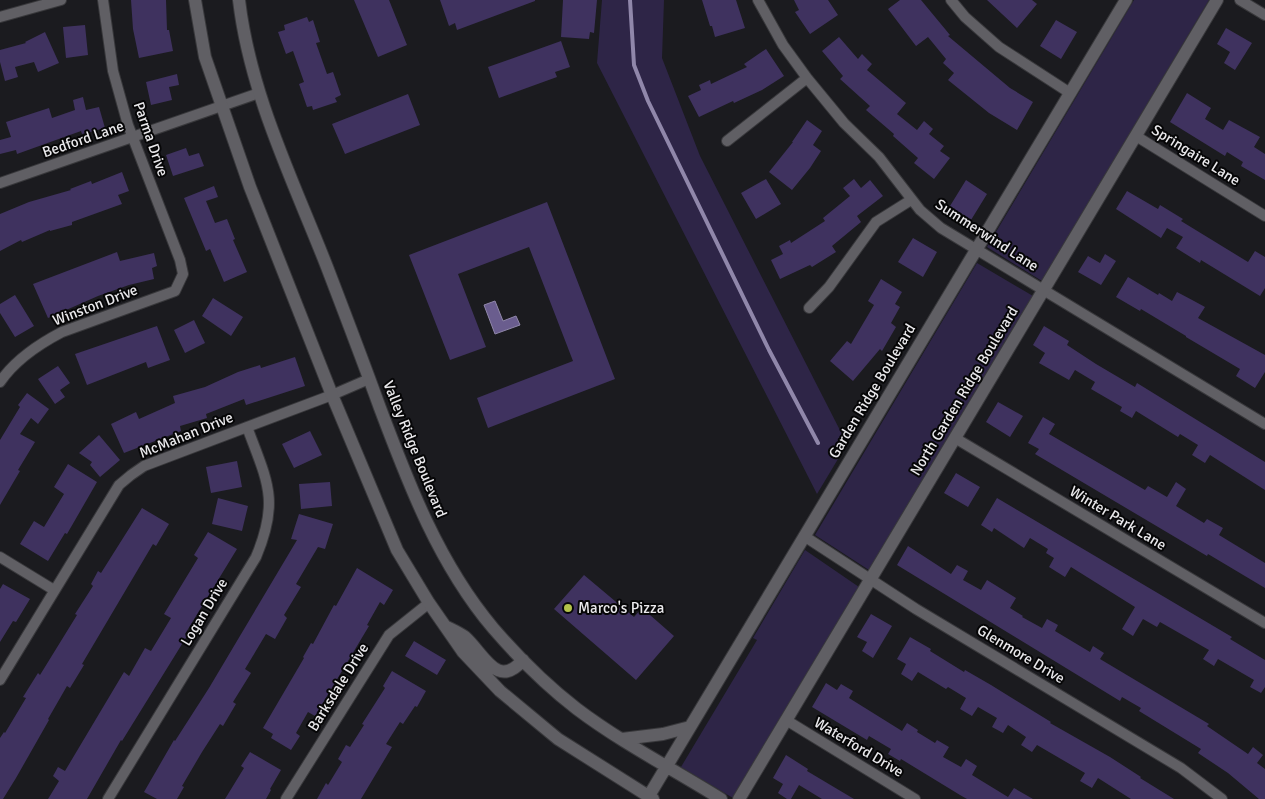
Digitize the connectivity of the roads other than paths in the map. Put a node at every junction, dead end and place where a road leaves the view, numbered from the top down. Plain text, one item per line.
1 (61, 0) edge
2 (103, 0) edge
3 (195, 0) edge
4 (239, 0) edge
5 (758, 0) edge
6 (951, 0) edge
7 (1126, 0) edge
8 (1217, 0) edge
9 (1240, 0) edge
10 (1265, 15) edge
11 (0, 17) edge
12 (807, 78) junction
13 (260, 93) junction
14 (1070, 93) junction
15 (222, 106) junction
16 (1136, 136) junction
17 (133, 138) junction
18 (728, 141) dead end
19 (0, 182) edge
20 (911, 200) junction
21 (1265, 216) edge
22 (977, 249) junction
23 (180, 282) joint
24 (1044, 290) junction
25 (809, 308) dead end
26 (369, 379) junction
27 (0, 382) edge
28 (332, 396) junction
29 (1265, 424) edge
30 (247, 427) junction
31 (955, 438) junction
32 (804, 536) junction
33 (0, 556) edge
34 (870, 580) junction
35 (54, 590) junction
36 (429, 602) junction
37 (1265, 623) edge
38 (445, 626) junction
39 (523, 660) junction
40 (0, 680) edge
41 (786, 720) junction
42 (690, 727) junction
43 (622, 739) junction
44 (667, 766) junction
45 (649, 798) edge
46 (108, 799) edge
47 (286, 799) edge
48 (721, 799) edge
49 (740, 799) edge
50 (916, 799) edge
51 (1222, 799) edge

1 - 11 street
2 - 17 street, Parma Drive
3 - 15 main road
4 - 13 main road, Valley Ridge Boulevard
5 - 12 street, Summerwind Lane
6 - 14 street
7 - 14 main road, Garden Ridge Boulevard
8 - 16 main road, North Garden Ridge Boulevard
9 - 10 street
12 - 18 street
12 - 20 street, Summerwind Lane
13 - 15 street, Bedford Lane
13 - 26 main road, Valley Ridge Boulevard
14 - 22 main road, Garden Ridge Boulevard
15 - 17 street, Bedford Lane
15 - 28 main road
16 - 21 street, Springaire Lane
16 - 24 main road, North Garden Ridge Boulevard
17 - 19 street, Bedford Lane
17 - 23 street, Parma Drive
20 - 22 street, Summerwind Lane
20 - 25 street
22 - 24 street, Summerwind Lane
22 - 32 main road, Garden Ridge Boulevard
23 - 27 street, Winston Drive
24 - 29 street, Summerwind Lane
24 - 31 main road, North Garden Ridge Boulevard
26 - 28 street, McMahan Drive
26 - 39 main road, Valley Ridge Boulevard
28 - 30 street, McMahan Drive
28 - 36 main road
30 - 35 street, McMahan Drive
30 - 46 street, Logan Drive
31 - 34 main road, North Garden Ridge Boulevard
31 - 37 street, Winter Park Lane
32 - 34 street, Glenmore Drive
32 - 42 main road, Garden Ridge Boulevard
33 - 35 street
34 - 41 main road, North Garden Ridge Boulevard
34 - 51 street, Glenmore Drive
35 - 40 street, McMahan Drive
36 - 38 main road
36 - 47 street, Barksdale Drive
38 - 39 main road
38 - 45 main road
39 - 43 main road, Valley Ridge Boulevard
41 - 49 main road, North Garden Ridge Boulevard
41 - 50 street, Waterford Drive
42 - 43 main road
42 - 44 main road, Garden Ridge Boulevard
43 - 44 main road, Valley Ridge Boulevard
44 - 45 main road, Garden Ridge Boulevard
44 - 48 main road, Valley Ridge Boulevard

